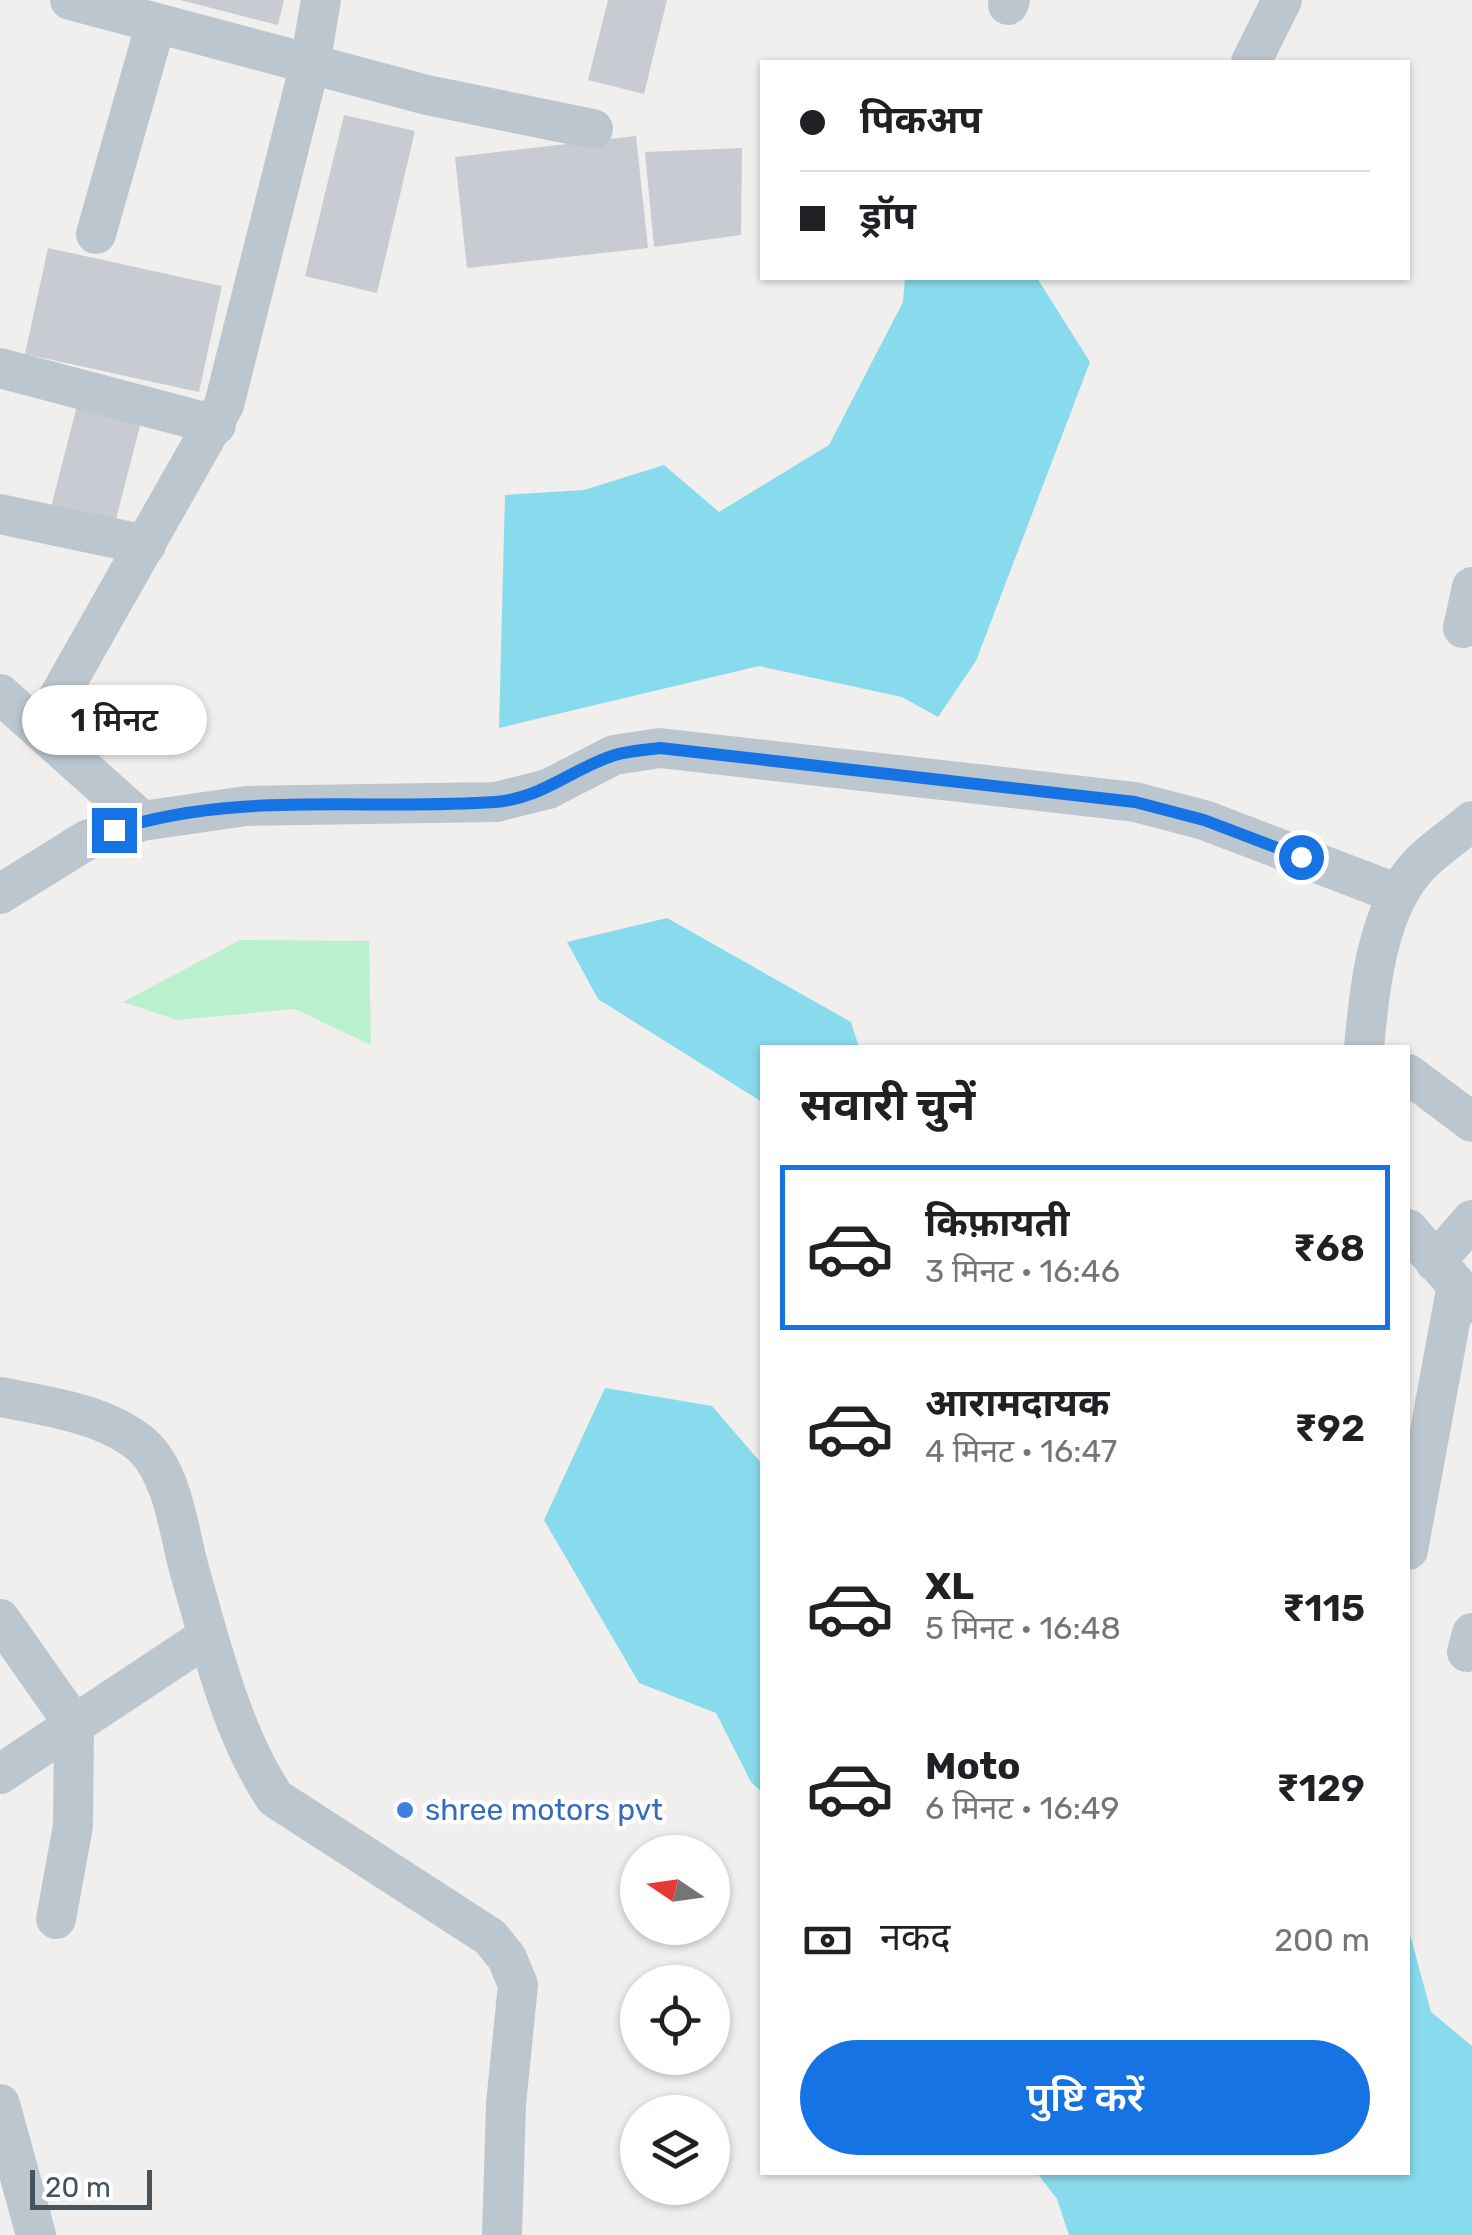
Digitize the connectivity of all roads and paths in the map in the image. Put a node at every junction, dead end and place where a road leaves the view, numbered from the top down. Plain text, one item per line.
1 (70, 0) edge
2 (321, 0) edge
3 (1282, 0) edge
4 (156, 23) junction
5 (1252, 60) edge
6 (310, 64) junction
7 (593, 129) dead end
8 (96, 234) dead end
9 (0, 368) edge
10 (216, 425) junction
11 (0, 514) edge
12 (146, 545) junction
13 (1472, 588) edge
14 (1463, 628) dead end
15 (0, 694) edge
16 (41, 728) junction
17 (1472, 821) edge
18 (142, 822) junction
19 (0, 894) edge
20 (1398, 894) junction
21 (1366, 1045) edge
22 (1410, 1076) edge
23 (1472, 1122) edge
24 (1472, 1220) edge
25 (1410, 1231) edge
26 (1454, 1285) edge
27 (0, 1397) edge
28 (1410, 1538) edge
29 (0, 1619) edge
30 (208, 1636) junction
31 (74, 1724) junction
32 (0, 1774) edge
33 (56, 1919) dead end
34 (0, 2104) edge
35 (36, 2235) edge
36 (502, 2235) edge

1 - 4 street
2 - 6 street
3 - 5 street
4 - 6 street
4 - 8 street
6 - 7 street
6 - 10 street
9 - 10 street
10 - 12 street
11 - 12 street
12 - 16 street
13 - 14 street
15 - 16 street
16 - 18 street
17 - 20 street
18 - 19 street
18 - 20 street
20 - 21 street
22 - 23 street
24 - 26 street
25 - 26 street
26 - 28 street
27 - 30 street
29 - 31 street
30 - 31 street
30 - 36 street
31 - 32 street
31 - 33 street
34 - 35 street

